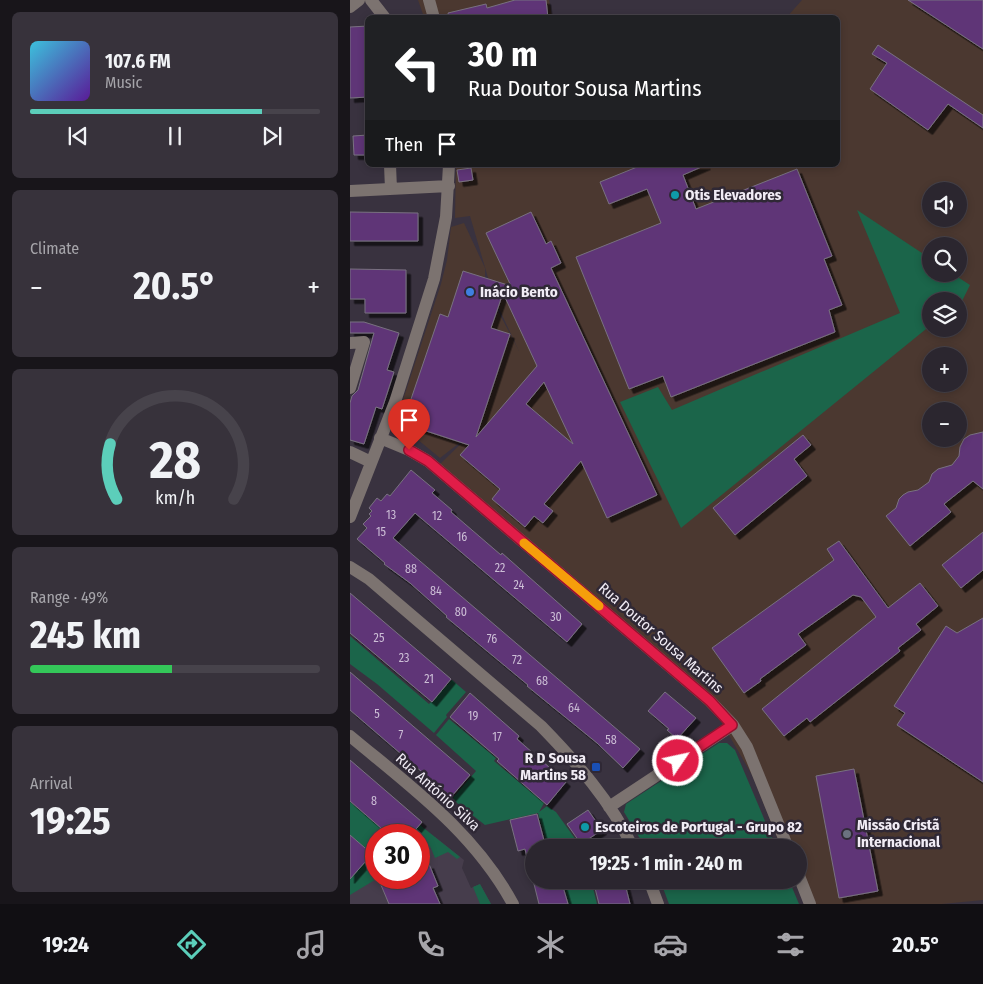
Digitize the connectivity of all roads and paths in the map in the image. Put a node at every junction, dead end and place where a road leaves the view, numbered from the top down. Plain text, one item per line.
1 (359, 0) edge
2 (371, 0) edge
3 (429, 0) edge
4 (350, 8) edge
5 (384, 15) edge
6 (433, 15) edge
7 (390, 167) edge
8 (449, 167) edge
9 (449, 186) junction
10 (391, 189) junction
11 (350, 191) edge
12 (350, 343) edge
13 (350, 388) edge
14 (380, 438) junction
15 (350, 452) edge
16 (371, 462) junction
17 (350, 517) edge
18 (350, 567) edge
19 (732, 725) junction
20 (350, 736) edge
21 (609, 807) junction
22 (629, 839) edge
23 (784, 839) edge
24 (652, 889) edge
25 (804, 889) edge
26 (513, 904) edge
27 (658, 904) edge
28 (810, 904) edge

1 - 4 street
2 - 5 street
3 - 6 street
7 - 10 street
8 - 9 street
9 - 10 street
9 - 14 street
10 - 11 street
12 - 13 street
14 - 16 street
14 - 19 street, Rua Doutor Sousa Martins
15 - 16 street
16 - 17 street
18 - 21 street
19 - 21 street
19 - 23 street, Rua Doutor Sousa Martins
20 - 26 street, Rua António Silva
21 - 22 street
24 - 27 street
25 - 28 street

